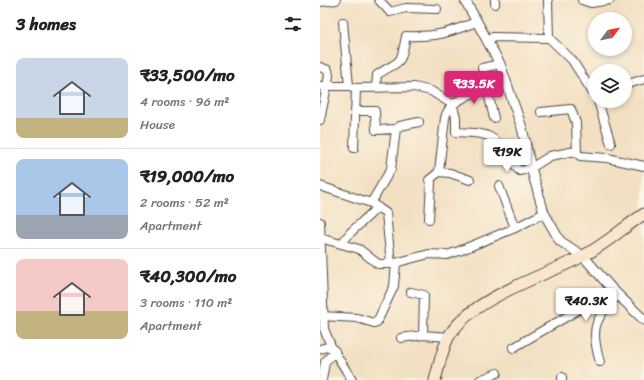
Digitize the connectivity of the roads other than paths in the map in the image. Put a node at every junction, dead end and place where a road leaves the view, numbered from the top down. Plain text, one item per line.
1 (336, 0) edge
2 (379, 0) edge
3 (465, 0) edge
4 (548, 0) edge
5 (582, 0) edge
6 (610, 0) edge
7 (320, 2) edge
8 (406, 4) edge
9 (437, 9) dead end
10 (343, 22) dead end
11 (476, 22) junction
12 (549, 38) junction
13 (487, 41) junction
14 (500, 64) junction
15 (320, 67) edge
16 (644, 79) edge
17 (632, 83) edge
18 (588, 85) edge
19 (324, 86) edge
20 (353, 87) junction
21 (486, 87) junction
22 (376, 88) junction
23 (452, 104) junction
24 (600, 108) edge
25 (356, 110) junction
26 (541, 112) dead end
27 (494, 118) dead end
28 (320, 120) edge
29 (419, 122) dead end
30 (396, 129) junction
31 (611, 144) dead end
32 (354, 148) dead end
33 (577, 153) junction
34 (644, 159) edge
35 (633, 163) junction
36 (644, 166) edge
37 (530, 168) junction
38 (439, 172) junction
39 (470, 180) dead end
40 (320, 186) edge
41 (499, 186) dead end
42 (375, 205) junction
43 (544, 213) junction
44 (644, 214) edge
45 (428, 219) dead end
46 (320, 222) edge
47 (515, 228) junction
48 (320, 238) edge
49 (342, 243) junction
50 (583, 256) junction
51 (393, 264) junction
52 (320, 284) edge
53 (411, 292) dead end
54 (615, 292) junction
55 (321, 319) edge
56 (644, 320) edge
57 (423, 335) junction
58 (449, 337) junction
59 (401, 338) dead end
60 (513, 348) dead end
61 (320, 349) edge
62 (333, 349) junction
63 (600, 362) dead end
64 (497, 373) dead end
65 (322, 380) edge
66 (352, 380) edge
67 (435, 380) edge
68 (480, 380) edge

1 - 7 street
2 - 8 street
3 - 11 street
4 - 12 street
5 - 6 street
8 - 9 street
10 - 20 street
11 - 13 street
11 - 22 street
12 - 13 street
12 - 18 street
13 - 14 street
14 - 21 street
14 - 37 street
15 - 19 street
16 - 17 street
19 - 20 street
19 - 28 street
20 - 22 street
20 - 25 street
21 - 23 street
21 - 27 street
22 - 23 street
23 - 37 street
23 - 38 street
24 - 31 street
25 - 30 street
25 - 32 street
26 - 33 street
29 - 30 street
30 - 42 street
33 - 35 street
33 - 37 street
34 - 35 street
35 - 36 street
37 - 43 street
38 - 39 street
38 - 45 street
40 - 42 street
41 - 47 street
42 - 49 street
42 - 51 street
43 - 47 street
43 - 50 street
44 - 50 main road
46 - 48 street
47 - 51 street
48 - 49 street
48 - 52 street
49 - 51 street
50 - 54 street
50 - 58 main road
51 - 55 street
52 - 55 street
53 - 57 street
54 - 56 street
54 - 60 street
54 - 63 street
55 - 62 street
57 - 58 street
57 - 59 street
58 - 67 main road
61 - 62 street
62 - 65 street
62 - 66 street
64 - 68 street

